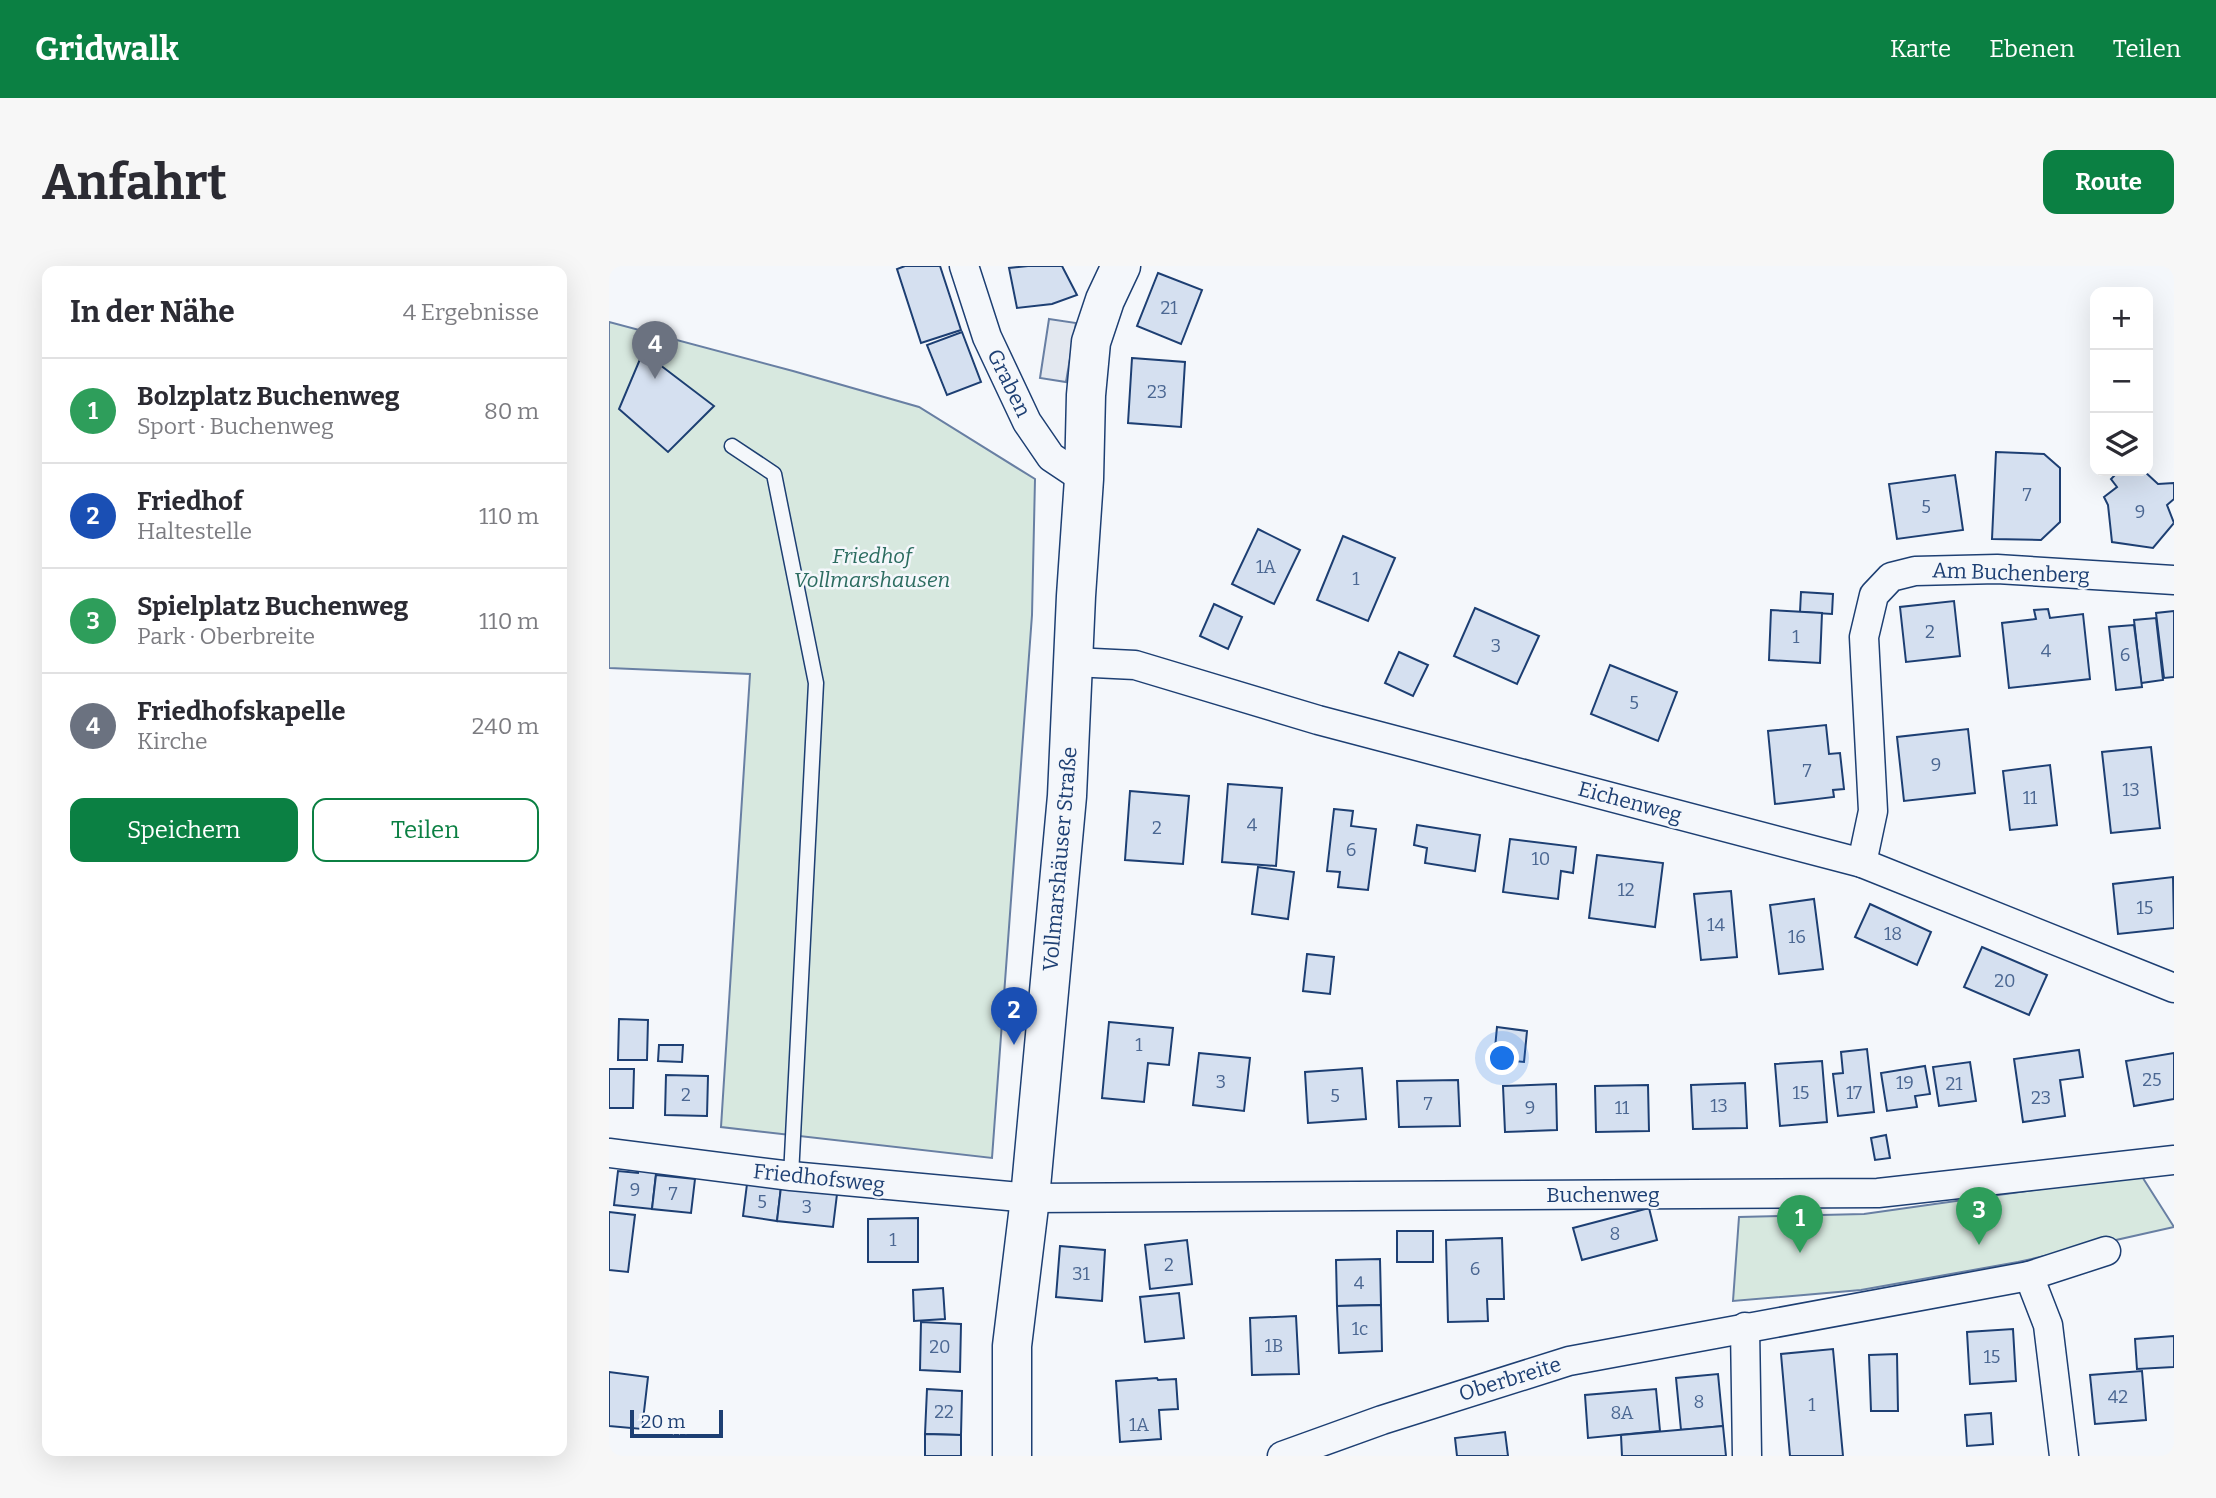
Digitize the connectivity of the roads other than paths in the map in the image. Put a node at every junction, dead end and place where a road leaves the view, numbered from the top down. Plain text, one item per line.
1 (964, 266) edge
2 (1121, 266) edge
3 (732, 446) dead end
4 (1084, 479) junction
5 (2174, 580) edge
6 (1073, 662) junction
7 (1862, 863) junction
8 (2174, 988) edge
9 (609, 1153) edge
10 (2174, 1160) edge
11 (791, 1176) junction
12 (1030, 1198) junction
13 (2106, 1251) dead end
14 (2029, 1276) junction
15 (1745, 1327) junction
16 (1013, 1456) edge
17 (1282, 1456) edge
18 (1747, 1456) edge
19 (2064, 1456) edge

1 - 4 street, Graben
2 - 4 main road, Vollmarshäuser Straße
3 - 11 lane
4 - 6 main road, Vollmarshäuser Straße
5 - 7 street, Am Buchenberg
6 - 7 street, Eichenweg
6 - 12 main road, Vollmarshäuser Straße
7 - 8 street, Eichenweg
9 - 11 street, Friedhofsweg
10 - 12 street, Buchenweg
11 - 12 street, Friedhofsweg
12 - 16 main road, Vollmarshäuser Straße
13 - 14 street, Oberbreite
14 - 15 street, Oberbreite
14 - 19 street
15 - 17 street, Oberbreite
15 - 18 street

